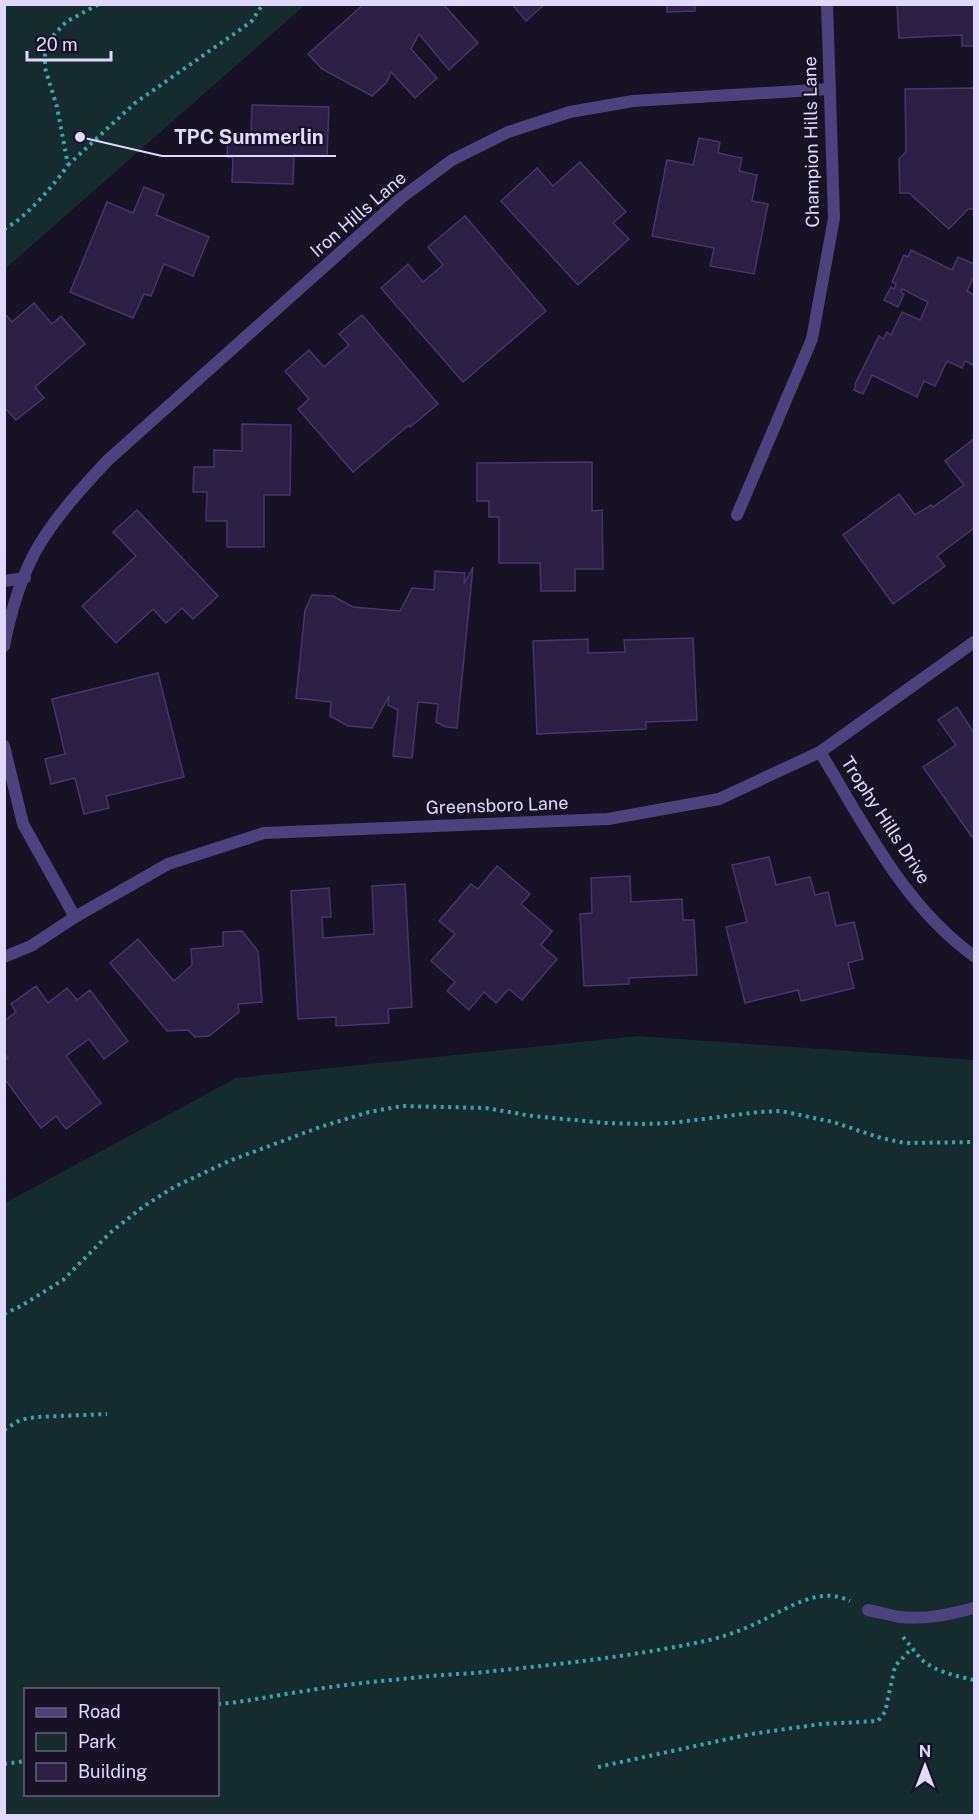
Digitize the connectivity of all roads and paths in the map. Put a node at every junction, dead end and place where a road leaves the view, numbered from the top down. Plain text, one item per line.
1 (99, 4) edge
2 (263, 4) edge
3 (827, 4) edge
4 (830, 89) junction
5 (68, 165) junction
6 (4, 229) edge
7 (737, 515) dead end
8 (25, 578) junction
9 (4, 581) edge
10 (975, 642) edge
11 (4, 646) edge
12 (4, 746) edge
13 (820, 752) junction
14 (75, 917) junction
15 (975, 956) edge
16 (4, 957) edge
17 (975, 1142) edge
18 (4, 1314) edge
19 (107, 1414) dead end
20 (4, 1430) edge
21 (975, 1608) edge
22 (868, 1610) joint
23 (898, 1632) dead end
24 (912, 1647) junction
25 (975, 1680) edge
26 (219, 1704) edge
27 (24, 1761) edge
28 (4, 1764) edge
29 (598, 1767) dead end

1 - 5 path
2 - 5 path
3 - 4 street, Champion Hills Lane
4 - 7 street, Champion Hills Lane
4 - 8 street, Iron Hills Lane
5 - 6 path
8 - 9 street
8 - 11 street, Iron Hills Lane
10 - 13 street, Greensboro Lane
12 - 14 street
13 - 14 street, Greensboro Lane
13 - 15 street, Trophy Hills Drive
14 - 16 street, Greensboro Lane
17 - 18 path
19 - 20 path
21 - 22 street
22 - 26 path
23 - 24 path
24 - 25 path
24 - 29 path
27 - 28 path

